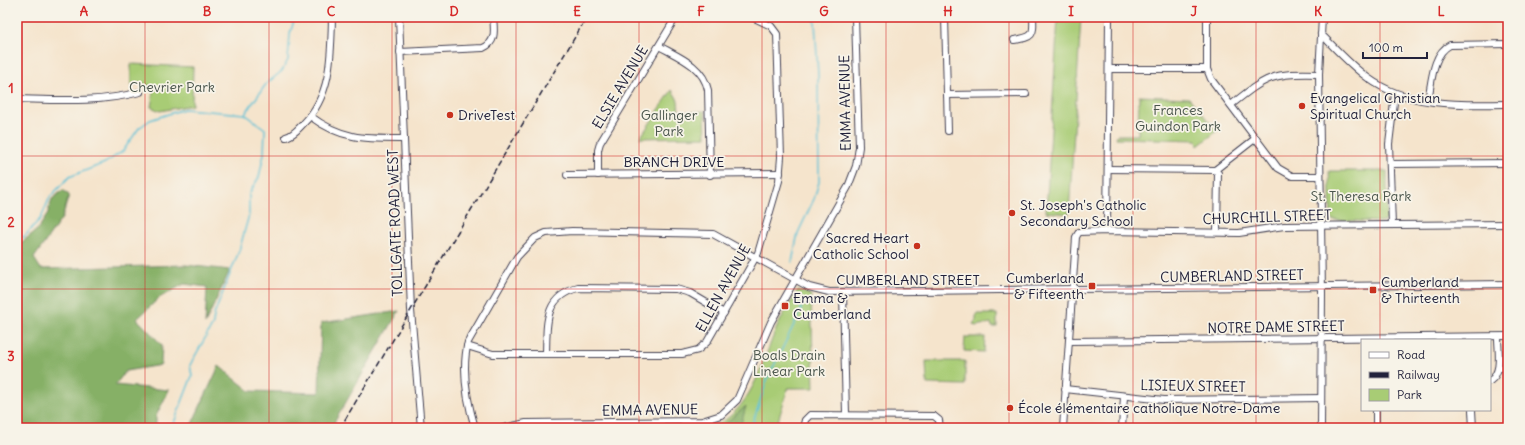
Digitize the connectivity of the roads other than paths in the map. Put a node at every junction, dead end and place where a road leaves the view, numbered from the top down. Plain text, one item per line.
1 (332, 17) edge
2 (399, 17) edge
3 (493, 17) edge
4 (676, 17) edge
5 (752, 17) edge
6 (856, 17) edge
7 (945, 17) edge
8 (1033, 17) edge
9 (1109, 17) edge
10 (1207, 17) edge
11 (1322, 17) edge
12 (1321, 34) junction
13 (1014, 40) dead end
14 (1508, 44) edge
15 (659, 46) junction
16 (400, 52) junction
17 (1109, 69) junction
18 (1206, 69) junction
19 (1319, 74) junction
20 (140, 92) dead end
21 (1026, 94) dead end
22 (1395, 94) junction
23 (947, 95) junction
24 (17, 99) edge
25 (1428, 100) junction
26 (1508, 104) edge
27 (1231, 105) junction
28 (310, 116) junction
29 (948, 131) dead end
30 (286, 137) dead end
31 (1256, 138) junction
32 (404, 139) junction
33 (1508, 163) edge
34 (1390, 164) junction
35 (1108, 169) junction
36 (1215, 170) junction
37 (780, 173) junction
38 (567, 175) dead end
39 (598, 175) junction
40 (710, 175) junction
41 (1320, 176) junction
42 (1508, 224) edge
43 (1392, 225) junction
44 (1321, 226) junction
45 (1108, 231) junction
46 (1218, 232) junction
47 (756, 256) junction
48 (795, 280) junction
49 (1508, 284) edge
50 (1322, 287) junction
51 (1072, 290) junction
52 (843, 293) junction
53 (724, 313) junction
54 (1508, 336) edge
55 (1498, 337) junction
56 (1322, 338) junction
57 (1069, 341) junction
58 (467, 346) junction
59 (546, 354) junction
60 (1508, 367) edge
61 (1500, 368) junction
62 (1491, 380) edge
63 (1065, 389) junction
64 (1124, 397) junction
65 (1321, 398) junction
66 (1376, 411) edge
67 (1472, 411) edge
68 (846, 414) junction
69 (421, 428) edge
70 (475, 428) edge
71 (504, 428) edge
72 (803, 428) edge
73 (940, 428) edge
74 (1063, 428) edge
75 (1122, 428) edge
76 (1321, 428) edge
77 (1376, 428) edge
78 (1473, 428) edge

1 - 28 street
2 - 16 street, TOLLGATE ROAD WEST
3 - 16 street
4 - 15 street, ELSIE AVENUE
5 - 37 street, ELLEN AVENUE
6 - 48 street, EMMA AVENUE
7 - 23 street
8 - 13 street
9 - 17 street
10 - 18 street
11 - 12 street
12 - 19 street
12 - 22 street
14 - 25 street
15 - 39 street, ELSIE AVENUE
15 - 40 street
16 - 32 street, TOLLGATE ROAD WEST
17 - 18 street
17 - 35 street
18 - 27 street
19 - 27 street
19 - 41 street
20 - 24 street
21 - 23 street
22 - 25 street
22 - 34 street
23 - 29 street
25 - 26 street
27 - 31 street
28 - 30 street
28 - 32 street
31 - 36 street
31 - 41 street
32 - 69 street, TOLLGATE ROAD WEST
33 - 34 street
34 - 43 street
35 - 36 street
35 - 45 street
36 - 46 street
37 - 40 street, BRANCH DRIVE
37 - 47 street, ELLEN AVENUE
38 - 39 street, BRANCH DRIVE
39 - 40 street, BRANCH DRIVE
41 - 44 street
42 - 43 street, CHURCHILL STREET
43 - 44 street, CHURCHILL STREET
44 - 46 street, CHURCHILL STREET
44 - 50 street
45 - 46 street, CHURCHILL STREET
45 - 51 street, CHURCHILL STREET
47 - 48 street, CUMBERLAND STREET
47 - 53 street, ELLEN AVENUE
47 - 58 street, CUMBERLAND STREET
48 - 52 street, CUMBERLAND STREET
48 - 71 street, EMMA AVENUE
49 - 50 street, CUMBERLAND STREET
50 - 51 street, CUMBERLAND STREET
50 - 56 street
51 - 52 street, CUMBERLAND STREET
51 - 57 street
52 - 68 street
53 - 59 street, ELLEN AVENUE
53 - 59 street
54 - 55 street, NOTRE DAME STREET
55 - 56 street, NOTRE DAME STREET
55 - 61 street
56 - 57 street, NOTRE DAME STREET
56 - 65 street
57 - 63 street
58 - 59 street, ELLEN AVENUE
58 - 70 street, CUMBERLAND STREET
60 - 61 street
61 - 62 street
63 - 64 street, LISIEUX STREET
63 - 74 street
64 - 65 street, LISIEUX STREET
64 - 75 street
65 - 76 street
66 - 77 street
67 - 78 street
68 - 72 street
68 - 73 street

